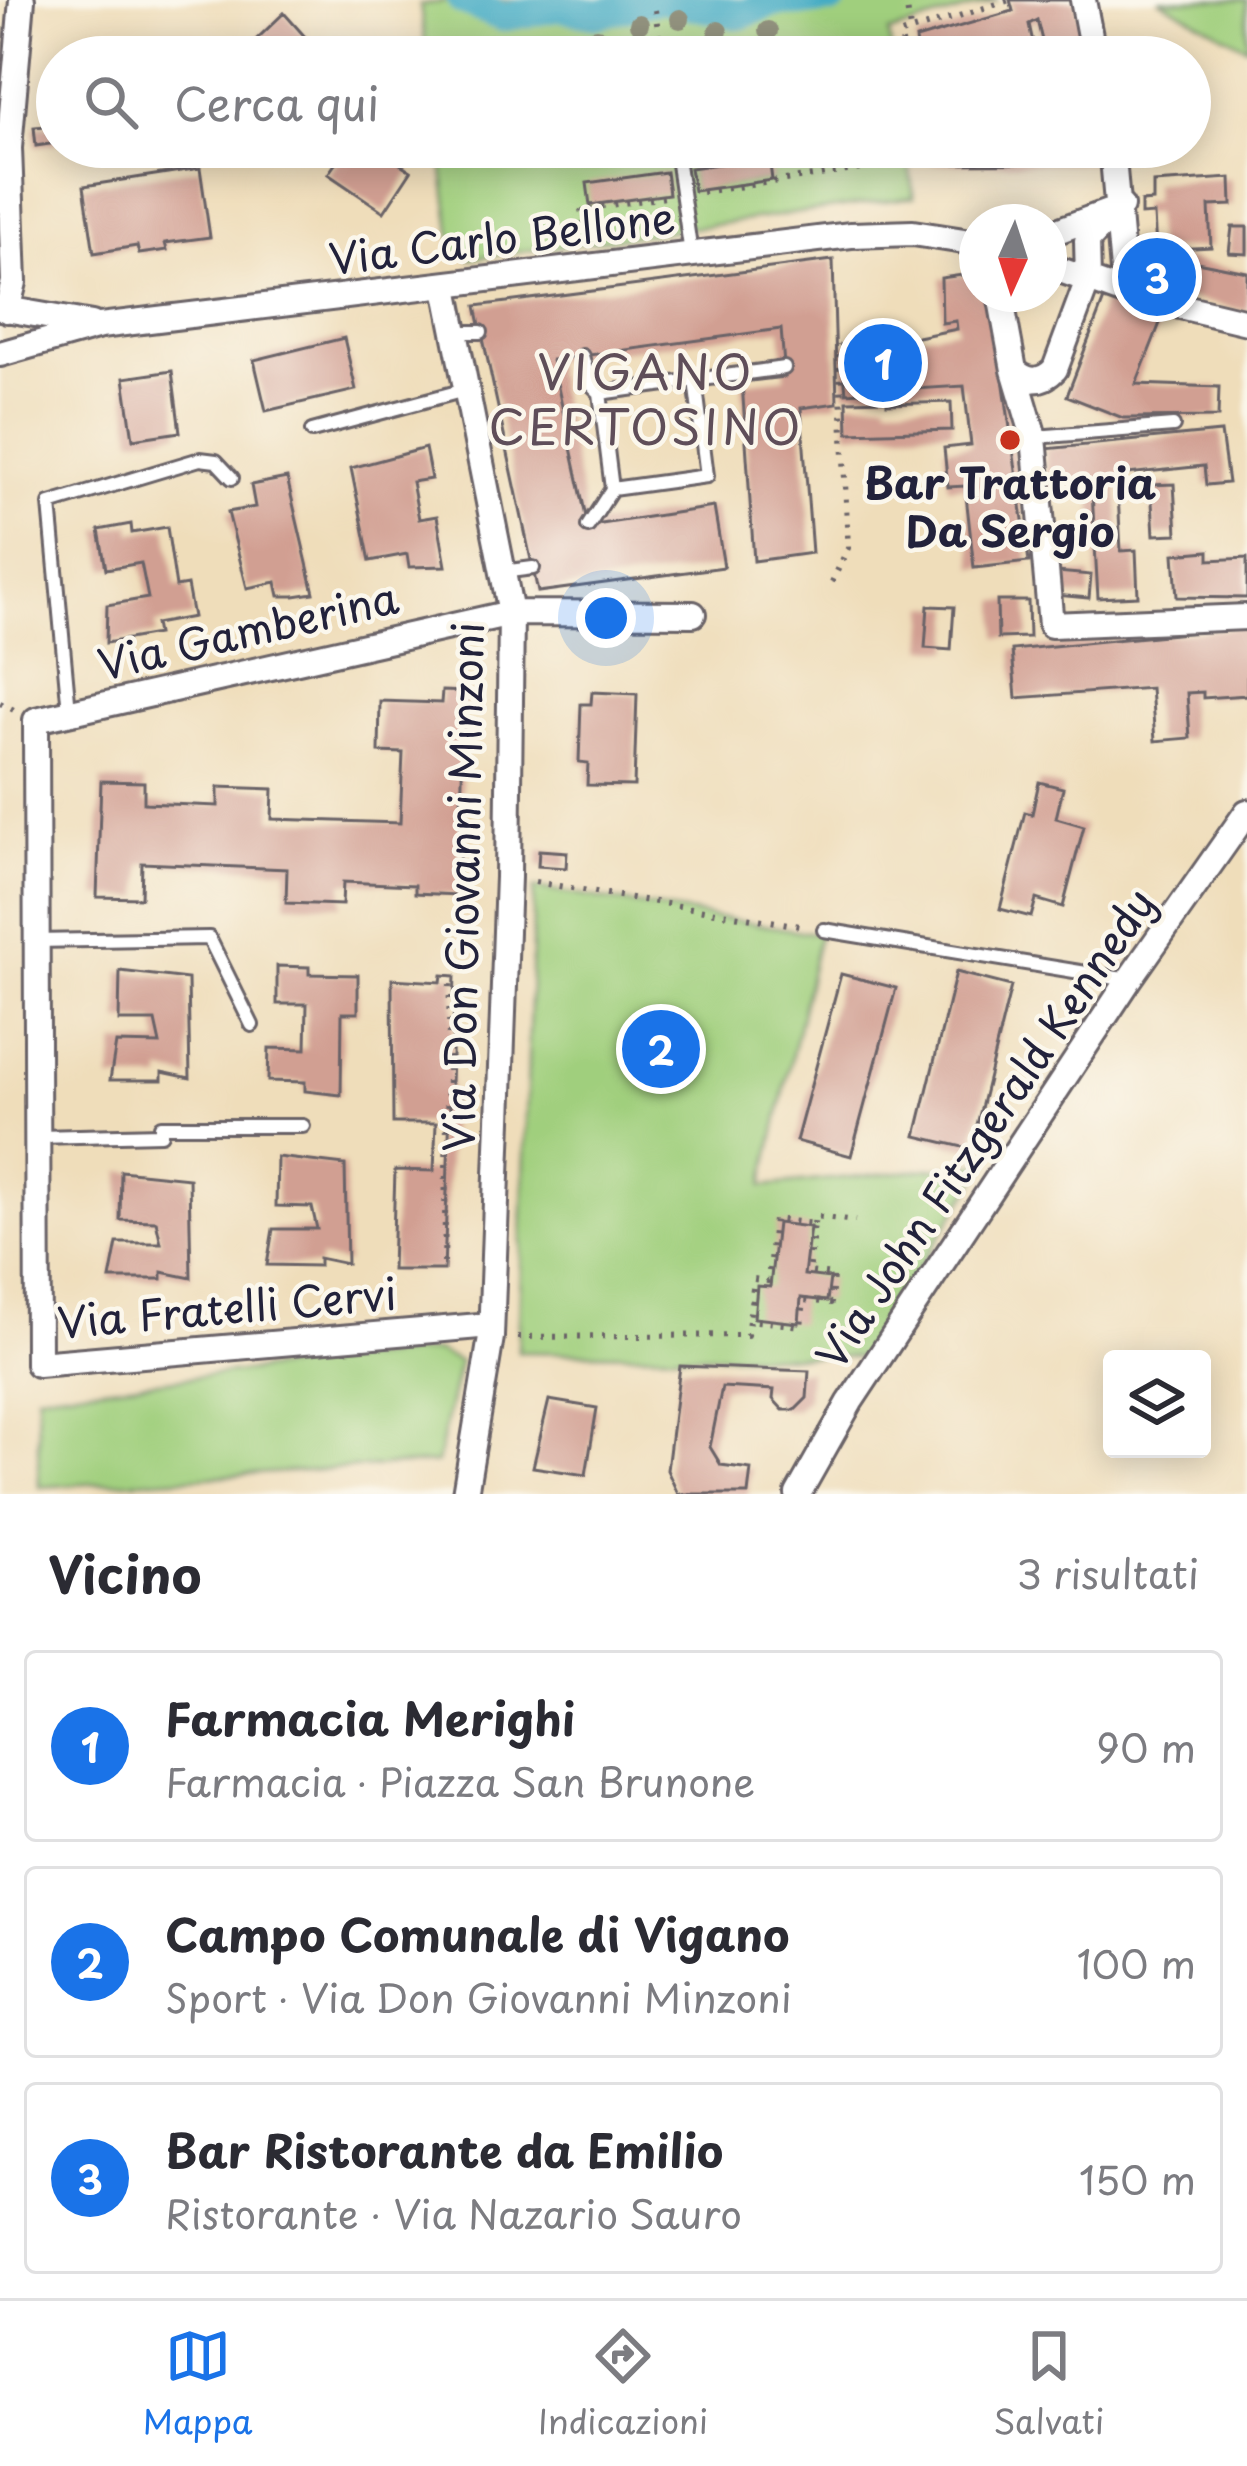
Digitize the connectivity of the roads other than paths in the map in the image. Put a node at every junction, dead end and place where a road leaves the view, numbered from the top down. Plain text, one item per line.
1 (22, 0) edge
2 (1083, 0) edge
3 (1090, 36) edge
4 (678, 168) edge
5 (1116, 168) edge
6 (1121, 206) junction
7 (1067, 227) edge
8 (959, 240) edge
9 (691, 255) junction
10 (1067, 272) edge
11 (1088, 280) junction
12 (446, 287) junction
13 (1125, 293) junction
14 (3, 309) edge
15 (1003, 312) edge
16 (1247, 322) edge
17 (100, 326) junction
18 (452, 332) junction
19 (481, 332) dead end
20 (0, 354) edge
21 (581, 356) dead end
22 (1058, 361) junction
23 (784, 368) dead end
24 (1014, 370) junction
25 (694, 380) junction
26 (465, 390) junction
27 (600, 393) junction
28 (1172, 426) dead end
29 (313, 431) dead end
30 (1034, 437) junction
31 (232, 478) dead end
32 (612, 489) junction
33 (587, 526) dead end
34 (532, 568) dead end
35 (502, 572) junction
36 (511, 613) junction
37 (693, 614) dead end
38 (1247, 617) edge
39 (69, 712) junction
40 (36, 720) joint
41 (1247, 812) edge
42 (824, 930) road end
43 (33, 941) junction
44 (1129, 980) junction
45 (252, 1024) dead end
46 (303, 1126) dead end
47 (37, 1137) junction
48 (491, 1331) junction
49 (465, 1494) edge
50 (798, 1494) edge

1 - 14 street
2 - 3 street
4 - 9 lane
5 - 6 street
6 - 7 street
6 - 11 street
6 - 13 street
8 - 9 street, Via Carlo Bellone
9 - 12 street, Via Carlo Bellone
10 - 11 street
11 - 13 street
11 - 22 street
12 - 17 street, Via Carlo Bellone
12 - 18 street, Via Don Giovanni Minzoni
13 - 16 street
14 - 17 street, Via Carlo Bellone
15 - 24 street
17 - 20 street, Via Carlo Bellone
18 - 19 lane
18 - 26 street, Via Don Giovanni Minzoni
21 - 27 lane
22 - 24 street
22 - 30 street
23 - 25 lane
24 - 30 street
25 - 27 lane
25 - 32 lane
26 - 29 lane
26 - 35 street, Via Don Giovanni Minzoni
27 - 32 lane
28 - 30 lane
30 - 38 street
31 - 39 lane
32 - 33 lane
34 - 35 lane
35 - 36 street, Via Don Giovanni Minzoni
36 - 37 street, Via Gamberina
36 - 39 street, Via Gamberina
36 - 48 street, Via Don Giovanni Minzoni
39 - 40 street, Via Gamberina
40 - 43 street, Via Fratelli Cervi
41 - 44 street, Via John Fitzgerald Kennedy
42 - 44 lane
43 - 45 lane
43 - 47 street, Via Fratelli Cervi
44 - 50 street, Via John Fitzgerald Kennedy
46 - 47 lane
47 - 48 street, Via Fratelli Cervi
48 - 49 street, Via Don Giovanni Minzoni

